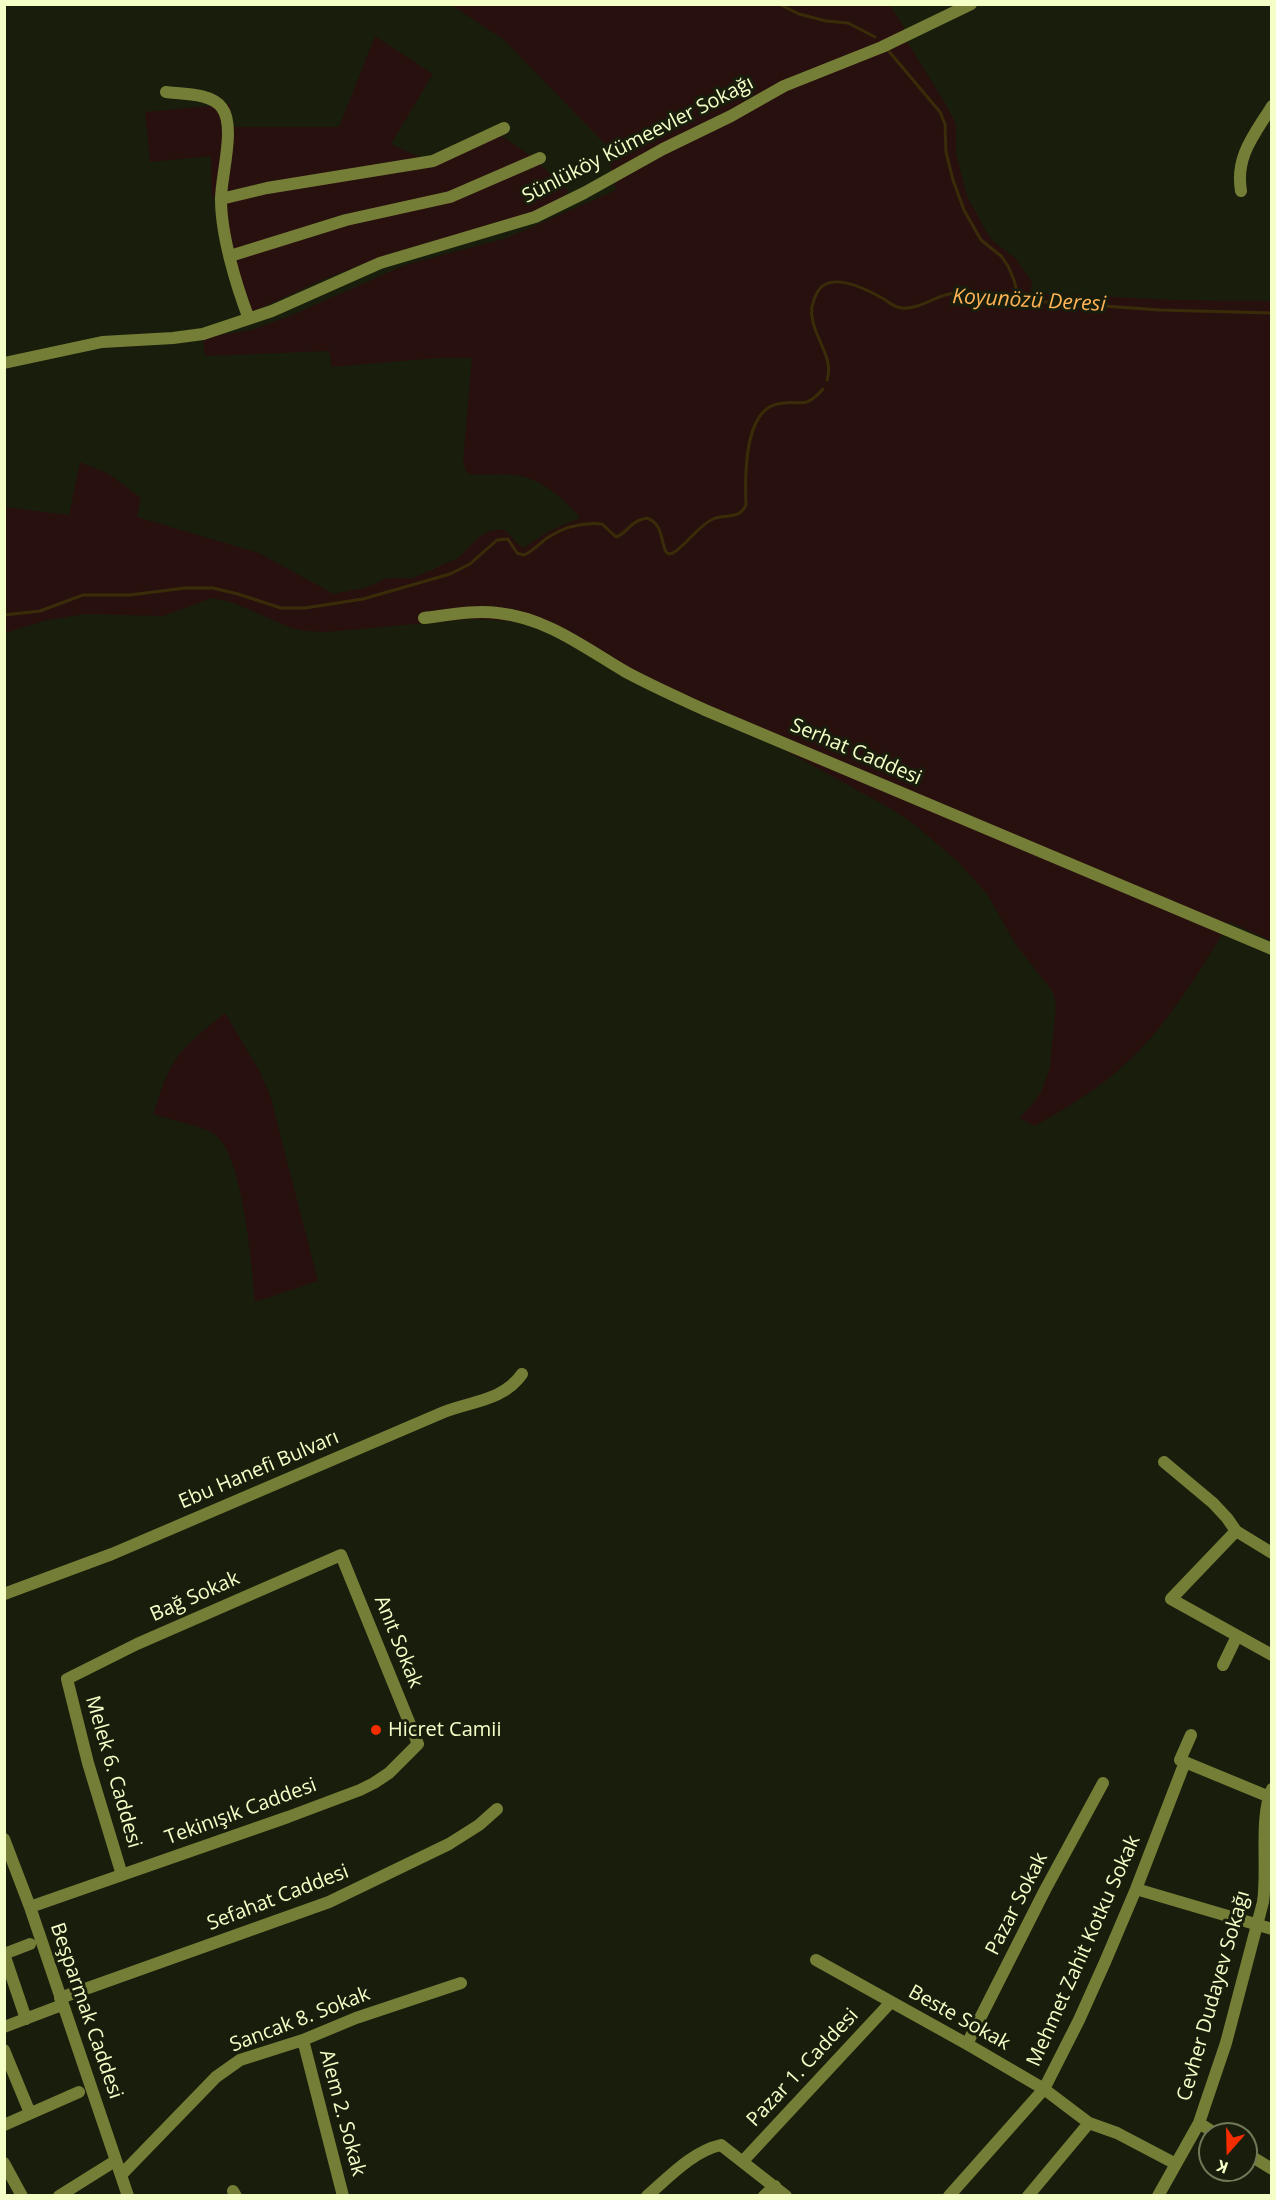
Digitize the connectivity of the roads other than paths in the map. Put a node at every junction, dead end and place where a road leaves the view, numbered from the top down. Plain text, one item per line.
1 (971, 4) edge
2 (166, 92) dead end
3 (1272, 106) edge
4 (504, 128) dead end
5 (540, 158) dead end
6 (1241, 190) dead end
7 (221, 199) junction
8 (230, 256) junction
9 (249, 319) junction
10 (4, 363) edge
11 (424, 618) dead end
12 (1272, 949) edge
13 (522, 1374) dead end
14 (1164, 1462) dead end
15 (1236, 1532) junction
16 (1272, 1553) edge
17 (341, 1555) joint
18 (4, 1594) edge
19 (1237, 1636) junction
20 (1272, 1655) edge
21 (1224, 1665) dead end
22 (67, 1679) joint
23 (1191, 1735) dead end
24 (418, 1743) joint
25 (1183, 1761) junction
26 (1103, 1783) dead end
27 (1270, 1794) edge
28 (497, 1809) dead end
29 (4, 1839) edge
30 (123, 1875) junction
31 (1136, 1889) junction
32 (1267, 1898) edge
33 (30, 1907) junction
34 (1258, 1924) junction
35 (1272, 1929) edge
36 (30, 1944) dead end
37 (4, 1954) edge
38 (816, 1960) dead end
39 (460, 1983) dead end
40 (61, 2002) junction
41 (891, 2002) junction
42 (26, 2019) junction
43 (4, 2027) edge
44 (303, 2040) junction
45 (967, 2044) junction
46 (4, 2050) edge
47 (1044, 2089) junction
48 (79, 2092) dead end
49 (30, 2114) junction
50 (1199, 2122) edge
51 (1089, 2123) junction
52 (4, 2125) edge
53 (1198, 2125) edge
54 (1258, 2160) edge
55 (115, 2161) junction
56 (743, 2161) junction
57 (4, 2163) edge
58 (1176, 2164) junction
59 (1272, 2169) edge
60 (121, 2175) junction
61 (775, 2186) junction
62 (22, 2196) edge
63 (59, 2196) edge
64 (128, 2196) edge
65 (343, 2196) edge
66 (647, 2196) edge
67 (764, 2196) edge
68 (786, 2196) edge
69 (949, 2196) edge
70 (1028, 2196) edge
71 (1158, 2196) edge

1 - 9 street, Sünlüköy Kümeevler Sokağı
2 - 7 street
3 - 6 street
4 - 7 street
5 - 8 street, Sünlüköy Kümeevler Sokağı
7 - 8 street
8 - 9 street
9 - 10 street, Sünlüköy Kümeevler Sokağı
11 - 12 street, Serhat Caddesi
13 - 18 street, Ebu Hanefi Bulvarı
14 - 15 street
15 - 16 street
15 - 19 street
17 - 22 street, Bağ Sokak
17 - 24 street, Anıt Sokak
19 - 20 street
19 - 21 street
22 - 30 street, Melek 6. Caddesi
23 - 25 street, Mehmet Zahit Kotku Sokak
24 - 30 street, Tekinışık Caddesi
25 - 27 street
25 - 31 street, Mehmet Zahit Kotku Sokak
26 - 45 street, Pazar Sokak
27 - 32 street, Cevher Dudayev Sokağı
28 - 40 street, Sefahat Caddesi
29 - 33 street, Beşparmak Caddesi
30 - 33 street, Tekinışık Caddesi
31 - 34 street
31 - 47 street, Mehmet Zahit Kotku Sokak
32 - 34 street, Cevher Dudayev Sokağı
33 - 40 street, Beşparmak Caddesi
34 - 35 street
34 - 50 street, Cevher Dudayev Sokağı
36 - 37 street
37 - 42 street
38 - 41 street, Beste Sokak
39 - 44 street, Sancak 8. Sokak
40 - 42 street, Sefahat Caddesi
40 - 55 street, Beşparmak Caddesi
41 - 45 street, Beste Sokak
41 - 56 street, Pazar 1. Caddesi
42 - 43 street, Sefahat Caddesi
44 - 60 street, Sancak 8. Sokak
44 - 65 street, Alem 2. Sokak
45 - 47 street, Beste Sokak
46 - 49 street
47 - 51 street, Beste Sokak
47 - 69 street, Mehmet Zahit Kotku Sokak
48 - 49 street
49 - 52 street
51 - 58 street, Beste Sokak
51 - 70 street
53 - 58 street, Cevher Dudayev Sokağı
54 - 59 street
55 - 60 street, Beşparmak Caddesi
55 - 63 street
56 - 61 street
56 - 66 street
57 - 62 street
58 - 71 street, Cevher Dudayev Sokağı
60 - 64 street, Beşparmak Caddesi
61 - 67 street
61 - 68 street

